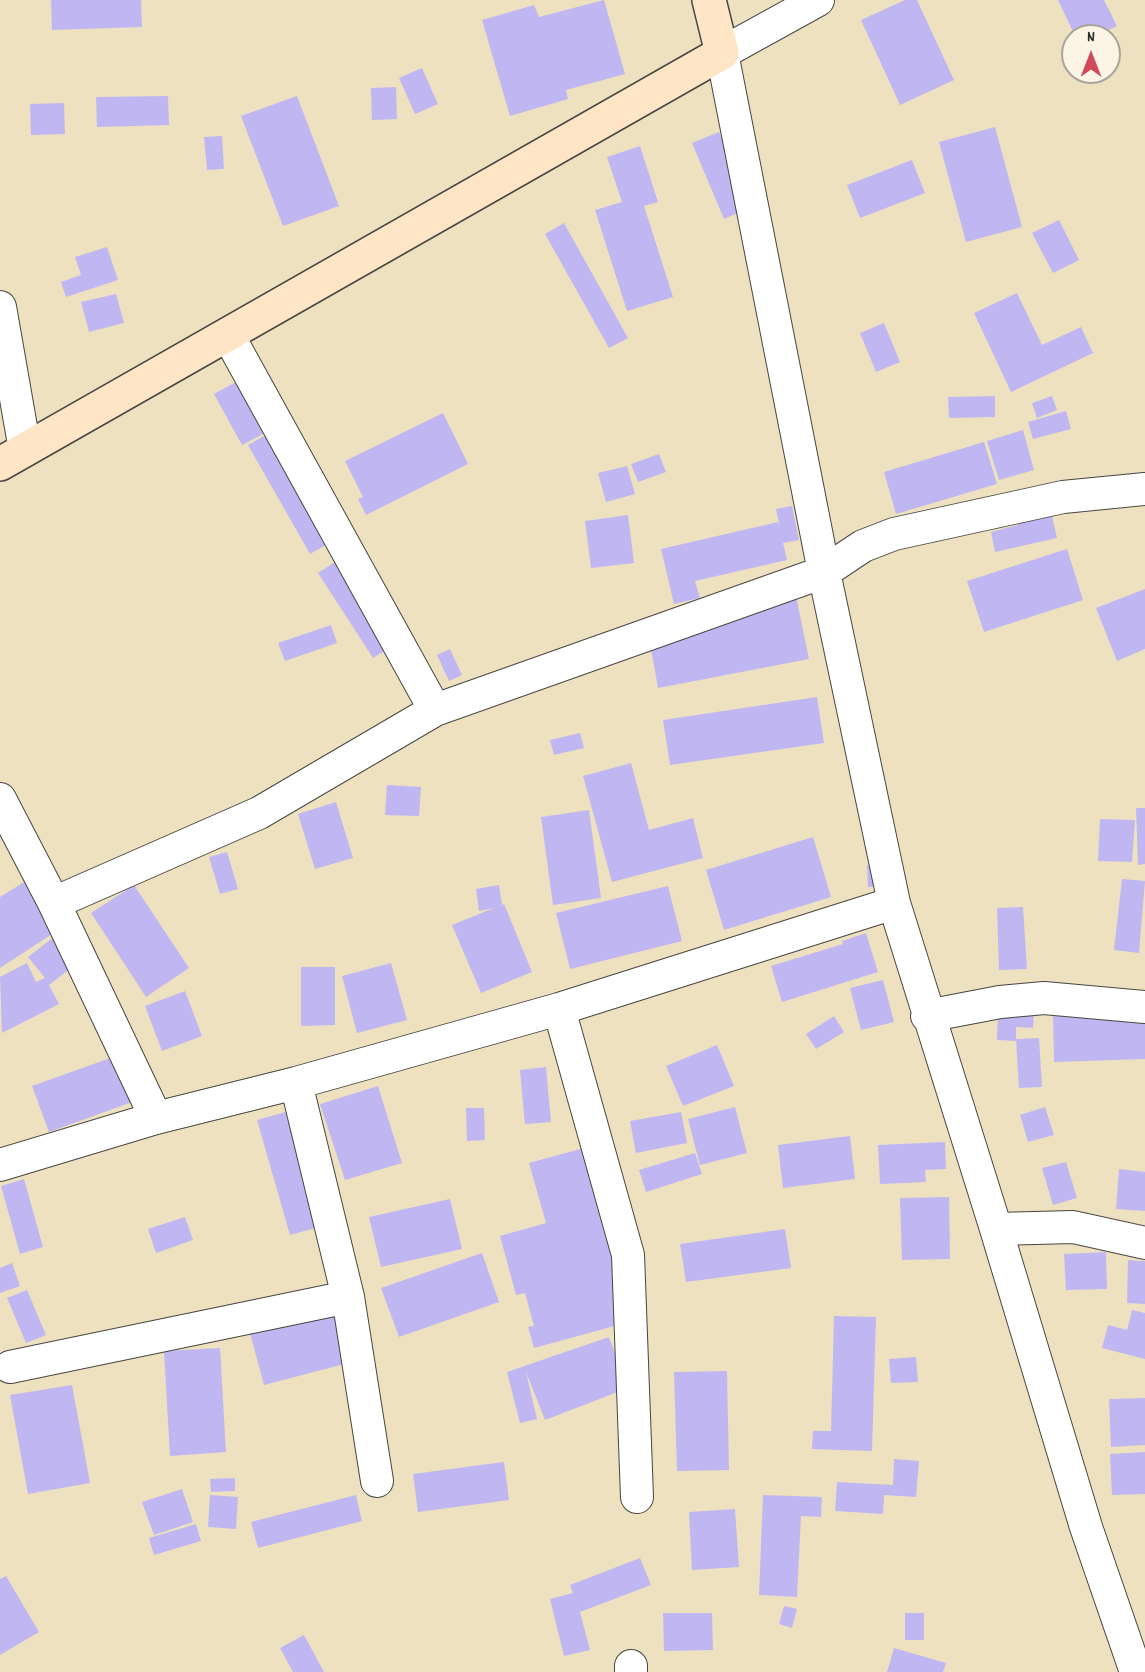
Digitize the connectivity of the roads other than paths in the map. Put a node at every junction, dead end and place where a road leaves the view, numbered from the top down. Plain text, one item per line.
1 (709, 0) edge
2 (818, 0) edge
3 (723, 53) junction
4 (0, 307) edge
5 (228, 335) junction
6 (13, 458) edge
7 (1145, 489) edge
8 (824, 572) junction
9 (435, 710) junction
10 (0, 799) edge
11 (54, 903) junction
12 (894, 903) junction
13 (1145, 1006) edge
14 (559, 1009) junction
15 (927, 1016) junction
16 (296, 1083) junction
17 (156, 1118) junction
18 (0, 1165) edge
19 (996, 1229) junction
20 (1145, 1243) edge
21 (348, 1297) junction
22 (10, 1366) dead end
23 (377, 1481) dead end
24 (637, 1497) dead end
25 (1136, 1672) edge

1 - 3 main road
2 - 3 street
3 - 5 main road
3 - 8 street
4 - 6 street
5 - 6 main road
5 - 9 street
7 - 8 street
8 - 9 street
8 - 12 street
9 - 11 street
10 - 11 street
11 - 17 street
12 - 14 street
12 - 15 street
13 - 15 street
14 - 16 street
14 - 24 street
15 - 19 street
16 - 17 street
16 - 21 street
17 - 18 street
19 - 20 street
19 - 25 street
21 - 22 street
21 - 23 street

